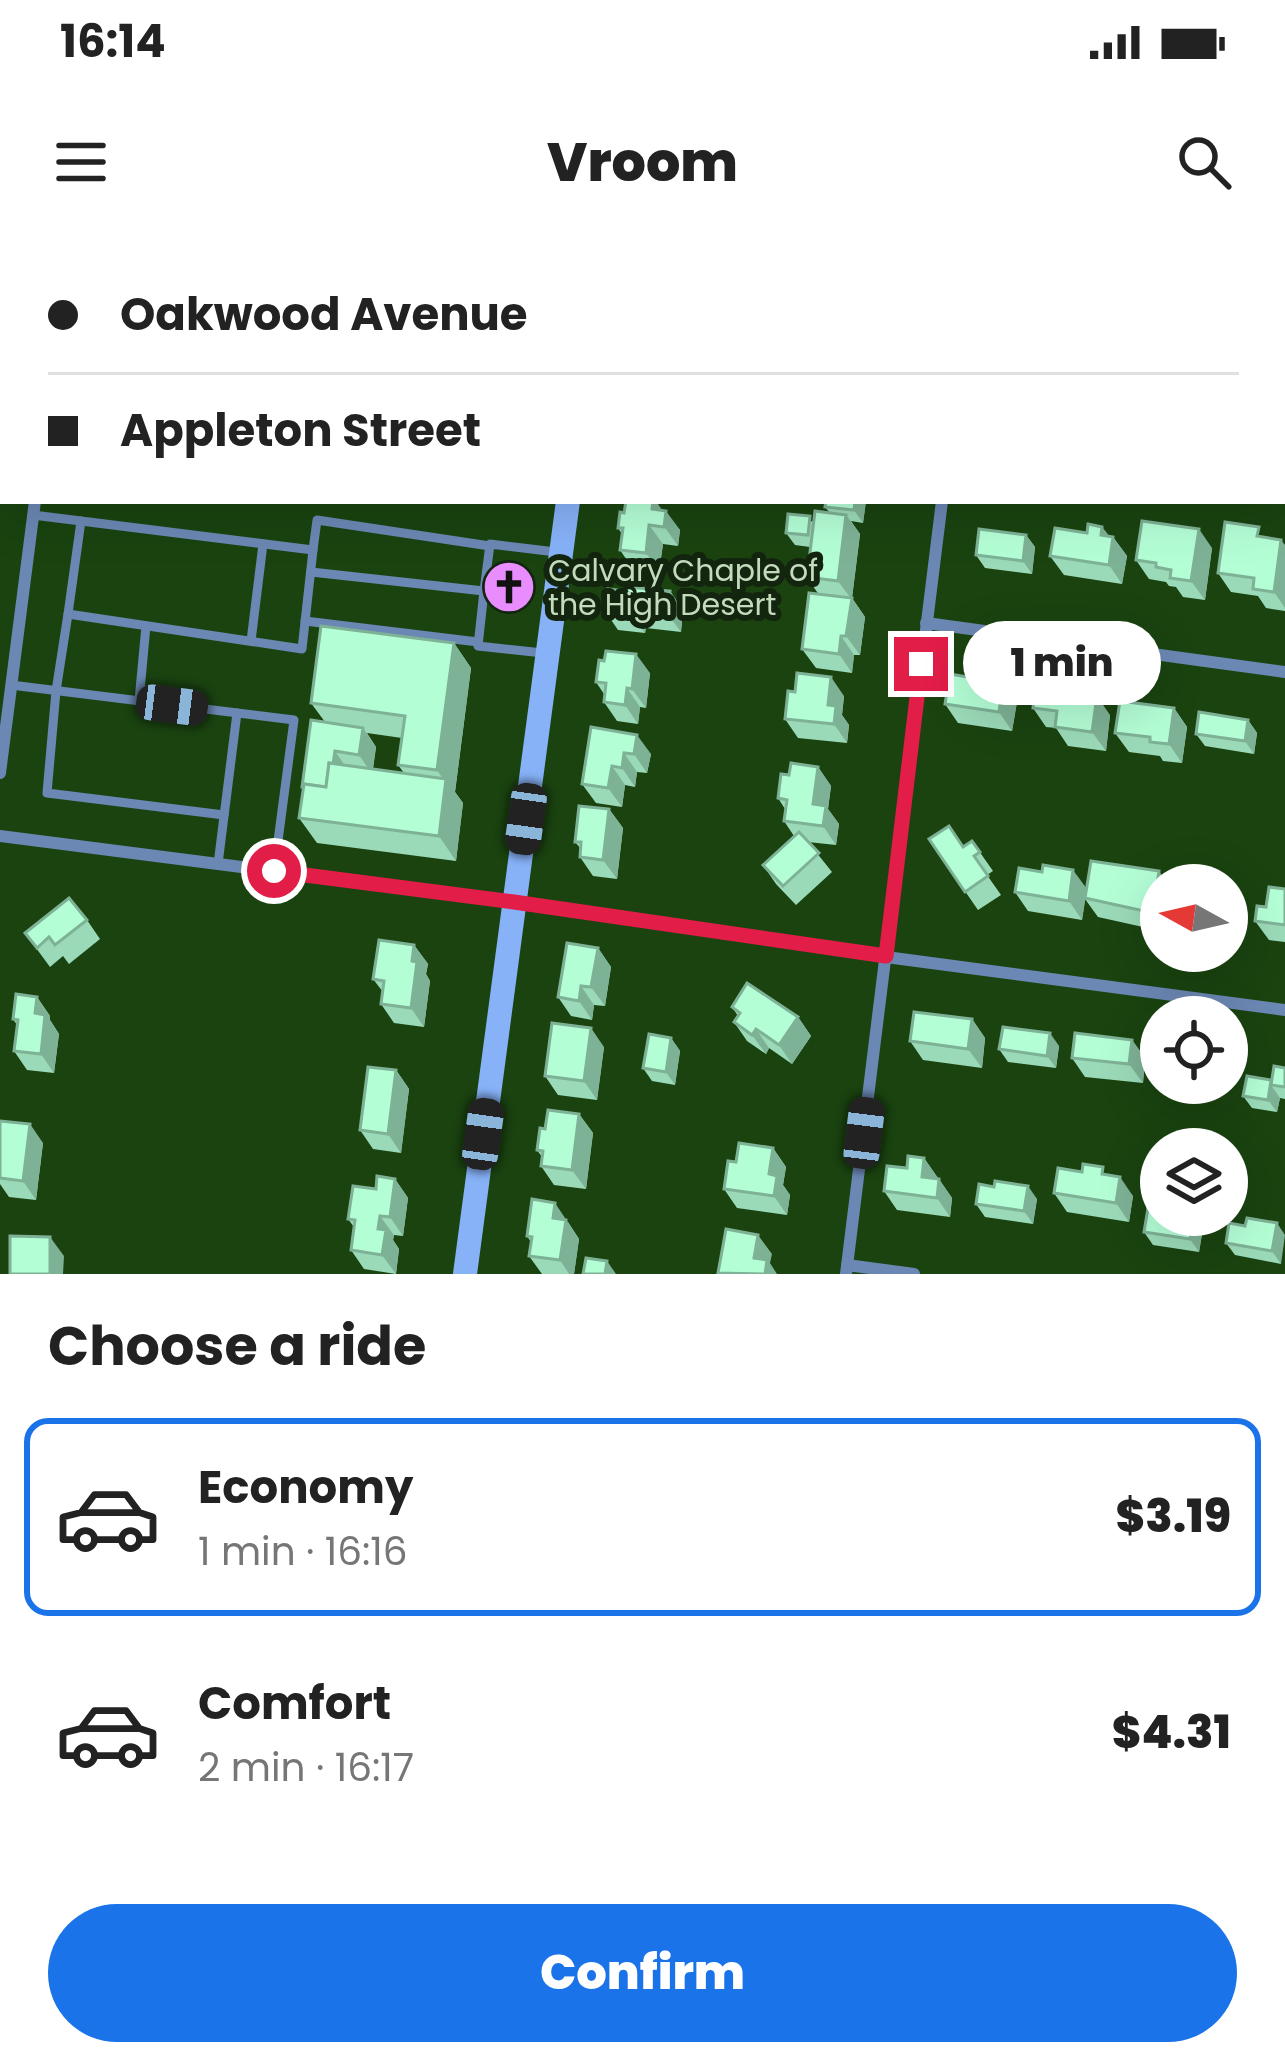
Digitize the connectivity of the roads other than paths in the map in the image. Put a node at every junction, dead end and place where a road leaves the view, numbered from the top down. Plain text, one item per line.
1 (568, 504) edge
2 (942, 504) edge
3 (34, 508) edge
4 (81, 521) junction
5 (263, 544) junction
6 (490, 546) junction
7 (313, 550) junction
8 (561, 553) junction
9 (311, 572) junction
10 (484, 591) junction
11 (68, 614) junction
12 (305, 621) junction
13 (926, 623) junction
14 (146, 626) junction
15 (251, 641) junction
16 (478, 642) junction
17 (548, 653) junction
18 (1285, 672) edge
19 (11, 685) junction
20 (56, 691) junction
21 (139, 701) junction
22 (237, 713) junction
23 (0, 773) edge
24 (224, 815) junction
25 (0, 836) edge
26 (218, 864) junction
27 (274, 871) junction
28 (514, 902) junction
29 (886, 956) junction
30 (1285, 1010) edge
31 (847, 1270) edge
32 (465, 1274) edge
33 (914, 1274) edge

1 - 8 main road
2 - 13 street
3 - 4 lane
3 - 19 street
4 - 5 lane
4 - 11 lane
5 - 7 lane
5 - 15 lane
6 - 7 lane
6 - 8 lane
6 - 10 lane
7 - 9 lane
8 - 17 main road
9 - 10 lane
9 - 12 lane
10 - 16 lane
11 - 14 lane
11 - 20 lane
12 - 15 lane
12 - 16 lane
13 - 18 street
13 - 29 street
14 - 15 lane
14 - 21 lane
16 - 17 lane
17 - 28 main road
19 - 20 lane
19 - 23 street
20 - 21 lane
20 - 24 lane
21 - 22 lane
22 - 24 lane
22 - 27 lane
24 - 26 lane
25 - 26 street
26 - 27 street
27 - 28 street
28 - 29 street
28 - 32 main road
29 - 30 street
29 - 31 street
31 - 33 street

